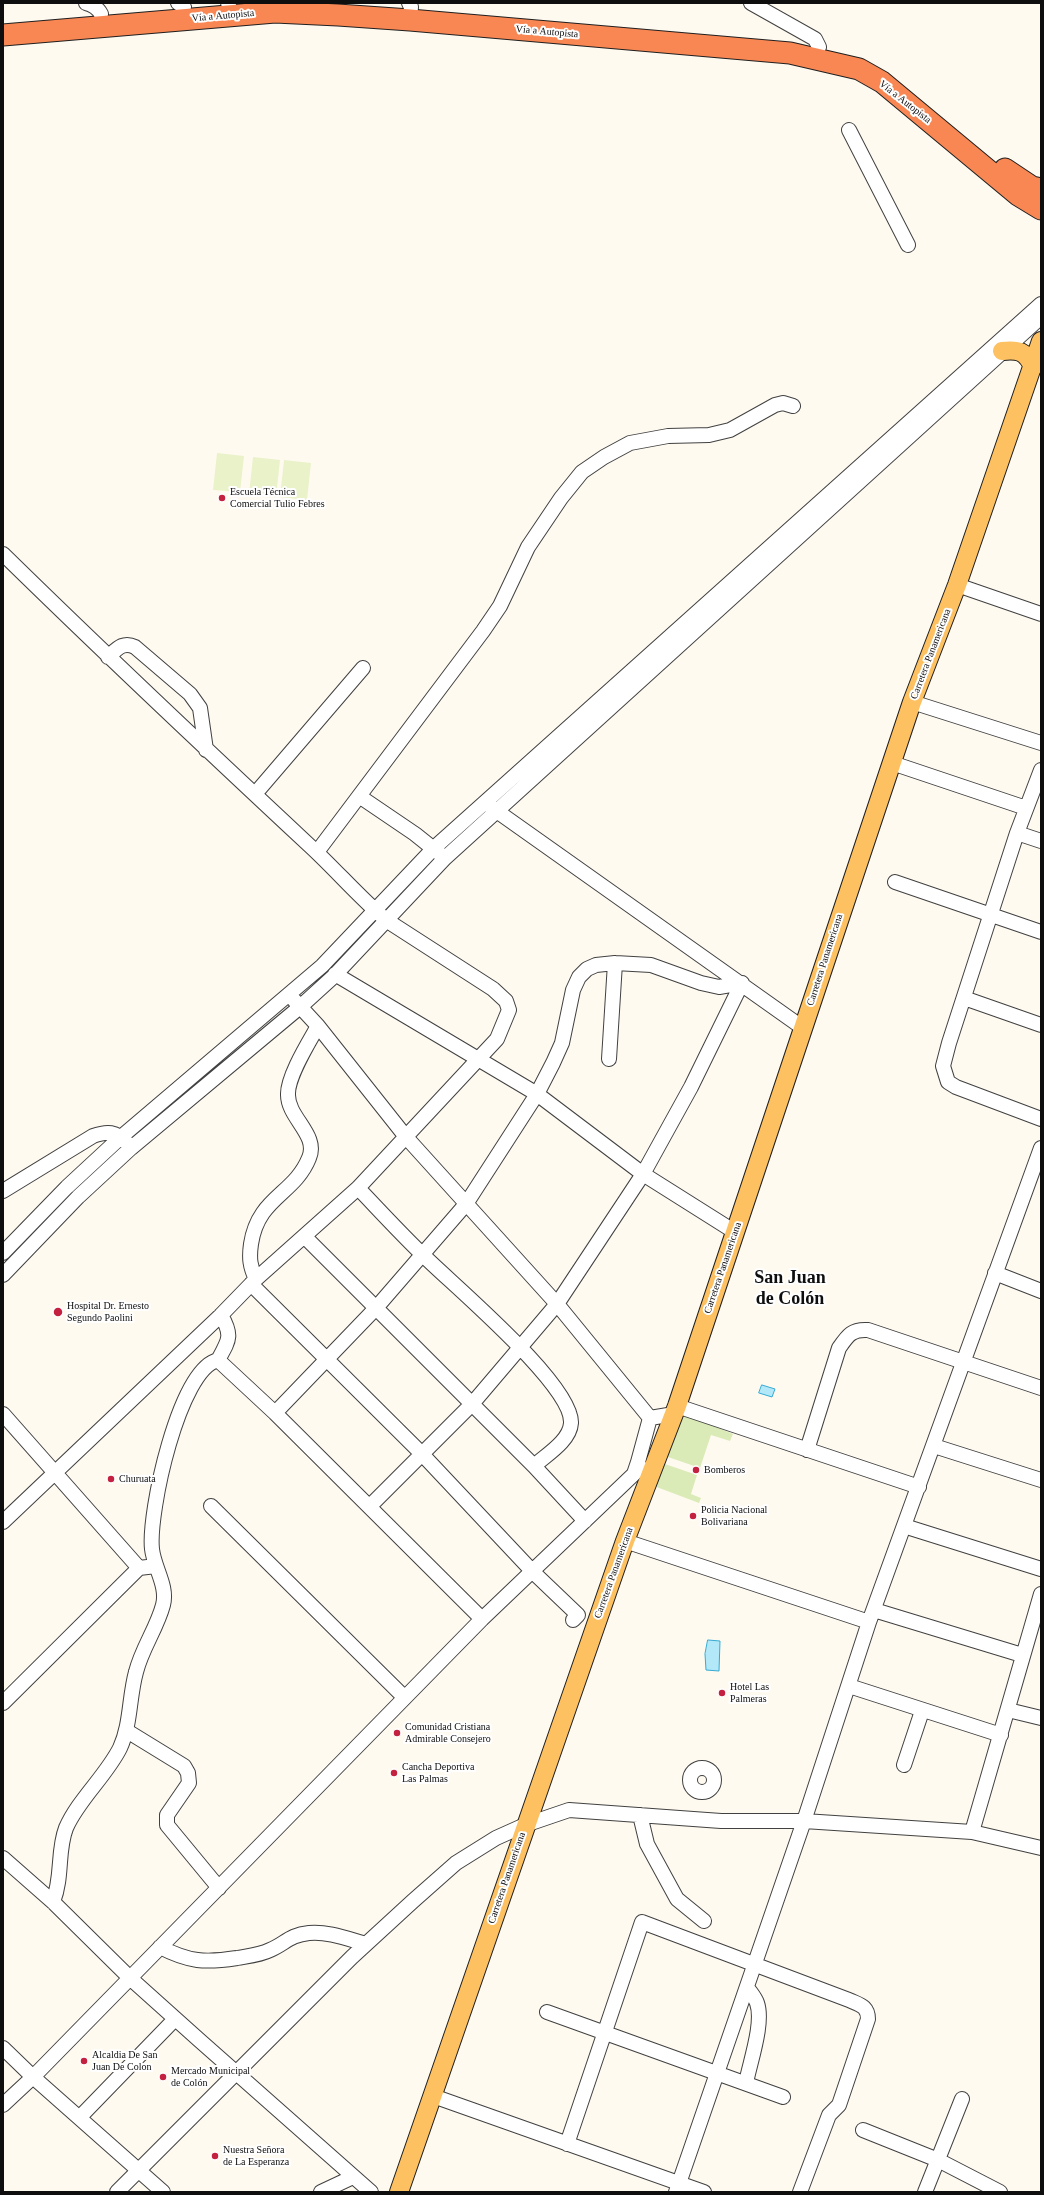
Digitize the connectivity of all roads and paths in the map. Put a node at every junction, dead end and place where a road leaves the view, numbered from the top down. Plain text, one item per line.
1 (231, 3) edge
2 (338, 3) edge
3 (751, 3) edge
4 (182, 4) edge
5 (94, 9) edge
6 (410, 10) edge
7 (3, 23) edge
8 (3, 35) edge
9 (819, 47) junction
10 (849, 130) dead end
11 (1035, 199) edge
12 (1041, 222) edge
13 (908, 245) dead end
14 (1041, 304) edge
15 (1041, 317) edge
16 (1041, 341) edge
17 (1002, 351) junction
18 (1033, 367) junction
19 (793, 406) dead end
20 (3, 554) edge
21 (957, 585) junction
22 (1041, 614) edge
23 (108, 657) junction
24 (363, 668) dead end
25 (912, 702) junction
26 (1041, 743) edge
27 (206, 750) junction
28 (892, 763) junction
29 (1041, 770) edge
30 (255, 794) junction
31 (359, 796) junction
32 (486, 802) junction
33 (1026, 808) junction
34 (497, 812) junction
35 (1017, 833) junction
36 (1041, 841) edge
37 (434, 848) junction
38 (317, 852) junction
39 (445, 858) junction
40 (895, 882) dead end
41 (374, 910) junction
42 (990, 915) junction
43 (386, 920) junction
44 (1041, 932) edge
45 (615, 963) junction
46 (335, 974) junction
47 (742, 983) junction
48 (290, 995) junction
49 (964, 998) junction
50 (300, 1007) junction
51 (1041, 1025) edge
52 (318, 1026) junction
53 (803, 1028) junction
54 (480, 1059) junction
55 (609, 1059) dead end
56 (537, 1094) junction
57 (1041, 1119) edge
58 (121, 1137) junction
59 (406, 1137) junction
60 (131, 1148) junction
61 (1041, 1148) edge
62 (643, 1174) junction
63 (358, 1188) junction
64 (3, 1191) edge
65 (466, 1204) junction
66 (735, 1232) junction
67 (305, 1236) junction
68 (3, 1253) edge
69 (423, 1255) junction
70 (994, 1273) junction
71 (3, 1275) edge
72 (254, 1282) junction
73 (1041, 1291) edge
74 (557, 1304) junction
75 (376, 1308) junction
76 (221, 1315) junction
77 (521, 1348) junction
78 (327, 1359) junction
79 (218, 1360) junction
80 (962, 1361) junction
81 (1041, 1388) edge
82 (472, 1404) junction
83 (674, 1412) junction
84 (3, 1414) edge
85 (275, 1414) junction
86 (650, 1418) junction
87 (934, 1446) junction
88 (807, 1450) junction
89 (421, 1453) junction
90 (638, 1462) junction
91 (534, 1466) junction
92 (55, 1474) junction
93 (1041, 1480) edge
94 (646, 1482) junction
95 (919, 1487) junction
96 (211, 1506) dead end
97 (370, 1506) junction
98 (585, 1521) junction
99 (3, 1522) edge
100 (904, 1526) junction
101 (625, 1541) junction
102 (156, 1566) junction
103 (139, 1568) junction
104 (1041, 1569) edge
105 (533, 1572) junction
106 (1041, 1594) edge
107 (1039, 1610) edge
108 (872, 1616) junction
109 (482, 1619) junction
110 (573, 1620) dead end
111 (1022, 1655) junction
112 (849, 1686) junction
113 (404, 1698) junction
114 (3, 1703) edge
115 (1008, 1710) junction
116 (922, 1711) junction
117 (1041, 1718) edge
118 (127, 1731) junction
119 (1001, 1735) junction
120 (904, 1765) dead end
121 (640, 1815) junction
122 (804, 1821) junction
123 (525, 1824) junction
124 (972, 1832) junction
125 (1041, 1848) edge
126 (6, 1866) edge
127 (219, 1888) junction
128 (53, 1902) junction
129 (704, 1921) dead end
130 (366, 1944) junction
131 (160, 1948) junction
132 (754, 1965) junction
133 (130, 1978) junction
134 (747, 1986) junction
135 (547, 2012) dead end
136 (175, 2019) junction
137 (604, 2033) junction
138 (3, 2048) edge
139 (236, 2074) junction
140 (716, 2074) junction
141 (33, 2077) junction
142 (746, 2083) junction
143 (433, 2096) junction
144 (783, 2097) dead end
145 (962, 2099) dead end
146 (3, 2105) edge
147 (80, 2117) junction
148 (863, 2130) dead end
149 (567, 2144) junction
150 (938, 2160) junction
151 (140, 2170) junction
152 (353, 2177) junction
153 (677, 2187) edge
154 (117, 2192) edge
155 (163, 2192) edge
156 (321, 2192) edge
157 (372, 2192) edge
158 (398, 2192) edge
159 (704, 2192) edge
160 (800, 2192) edge
161 (925, 2192) edge
162 (1000, 2192) edge

1 - 4 highway, Vía a Autopista
2 - 6 highway, Vía a Autopista
3 - 9 street
4 - 5 highway, Vía a Autopista
5 - 7 highway, Vía a Autopista
6 - 8 highway, Vía a Autopista
6 - 9 highway, Vía a Autopista
6 - 11 highway, Vía a Autopista
9 - 11 highway, Vía a Autopista
10 - 13 street
11 - 12 highway
14 - 32 street
15 - 17 street
16 - 18 main road, Carretera Panamericana
17 - 18 main road
17 - 34 street
18 - 21 main road, Carretera Panamericana
19 - 31 street
20 - 23 street
21 - 22 street
21 - 25 main road, Carretera Panamericana
23 - 27 street
23 - 27 street
24 - 30 street
25 - 26 street
25 - 28 main road, Carretera Panamericana
27 - 30 street
28 - 33 street
28 - 53 main road, Carretera Panamericana
29 - 33 street
30 - 38 street
31 - 37 street
31 - 38 street
32 - 34 street
32 - 37 street
33 - 35 street
34 - 39 street
34 - 47 street
35 - 36 street
35 - 42 street
37 - 39 street
37 - 41 street
38 - 41 street
39 - 43 street
40 - 42 street
41 - 43 street
41 - 48 street
42 - 44 street
42 - 49 street
43 - 46 street
43 - 54 street
45 - 47 street
45 - 55 street
45 - 56 street
46 - 50 street
46 - 54 street
47 - 53 street
47 - 62 street
48 - 50 street
48 - 58 street
49 - 51 street
49 - 57 street
50 - 52 street
50 - 60 street
52 - 59 street
52 - 72 street
53 - 66 main road, Carretera Panamericana
54 - 56 street
54 - 59 street
56 - 62 street
56 - 65 street
58 - 60 street
58 - 64 street
58 - 68 street
59 - 63 street
59 - 65 street
60 - 71 street
61 - 70 street
62 - 66 street
62 - 74 street
63 - 67 street
63 - 69 street
65 - 69 street
65 - 74 street
66 - 83 main road, Carretera Panamericana
67 - 72 street
67 - 75 street
69 - 75 street
69 - 77 street
70 - 73 street
70 - 80 street
72 - 76 street
72 - 78 street
74 - 77 street
74 - 86 street
75 - 78 street
75 - 82 street
76 - 79 street
76 - 92 street
77 - 82 street
77 - 91 street
78 - 85 street
78 - 89 street
79 - 85 street
79 - 102 street
80 - 81 street
80 - 87 street
80 - 88 street
82 - 89 street
82 - 91 street
83 - 86 street
83 - 88 street
83 - 94 main road, Carretera Panamericana
84 - 92 street
85 - 97 street
86 - 90 street
87 - 93 street
87 - 95 street
88 - 95 street
89 - 97 street
89 - 105 street
90 - 94 street
90 - 98 street
91 - 98 street
92 - 99 street
92 - 103 street
94 - 101 main road, Carretera Panamericana
95 - 100 street
96 - 113 street
97 - 109 street
98 - 105 street
100 - 104 street
100 - 108 street
101 - 108 street
101 - 123 main road, Carretera Panamericana
102 - 103 street
102 - 118 street
103 - 114 street
105 - 109 street
105 - 110 street
106 - 107 street
107 - 111 street
108 - 111 street
108 - 112 street
109 - 113 street
111 - 115 street
112 - 116 street
112 - 122 street
113 - 127 street
115 - 117 street
115 - 119 street
116 - 119 street
116 - 120 street
118 - 127 street
118 - 128 street
119 - 124 street
121 - 122 street
121 - 123 street
121 - 129 street
122 - 124 street
122 - 132 street
123 - 130 street
123 - 143 main road, Carretera Panamericana
124 - 125 street
126 - 128 street
127 - 131 street
128 - 133 street
130 - 131 street
130 - 139 street
131 - 133 street
132 - 134 street
132 - 137 street
132 - 160 street
133 - 136 street
133 - 141 street
134 - 140 street
134 - 142 street
135 - 137 street
136 - 139 street
136 - 147 street
137 - 140 street
137 - 149 street
138 - 141 street
139 - 151 street
139 - 152 street
140 - 142 street
140 - 153 street
141 - 146 street
141 - 147 street
142 - 144 street
143 - 149 street
143 - 158 main road, Carretera Panamericana
145 - 150 street
147 - 151 street
148 - 150 street
149 - 153 street
150 - 161 street
150 - 162 street
151 - 154 street
151 - 155 street
152 - 156 street
152 - 157 street
153 - 159 street

